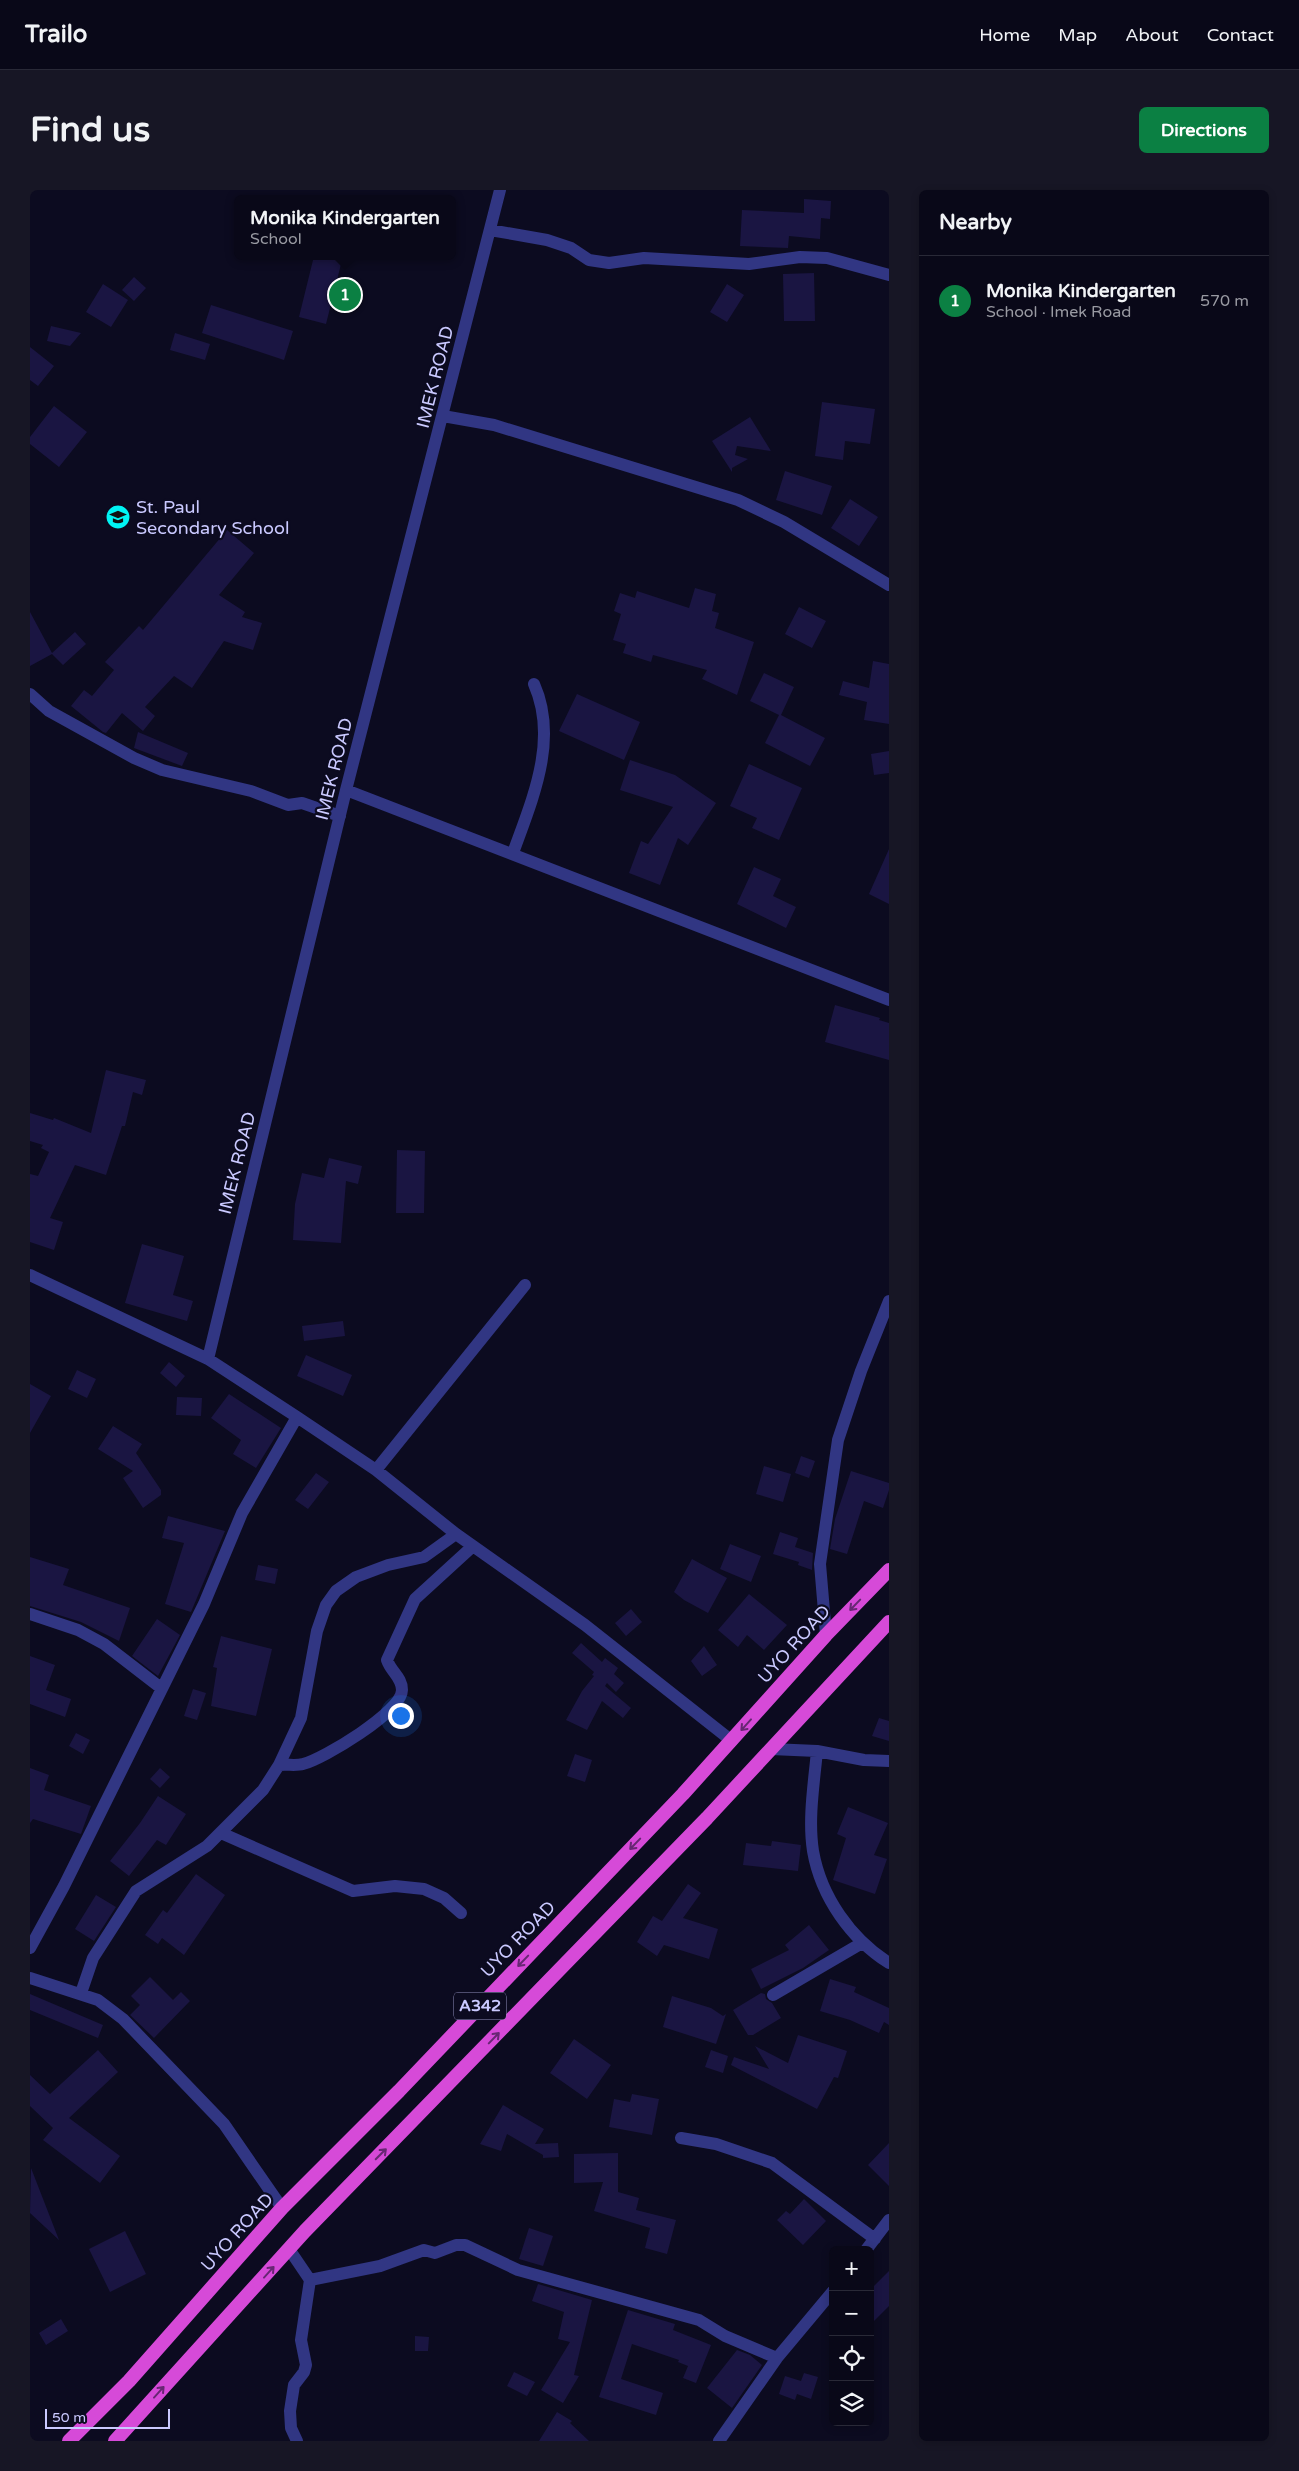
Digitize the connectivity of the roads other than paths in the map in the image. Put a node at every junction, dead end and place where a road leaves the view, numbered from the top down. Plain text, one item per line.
1 (500, 190) edge
2 (490, 230) junction
3 (889, 275) edge
4 (443, 416) junction
5 (889, 585) edge
6 (534, 684) dead end
7 (30, 694) edge
8 (346, 790) junction
9 (340, 816) junction
10 (514, 853) junction
11 (889, 1000) edge
12 (30, 1275) edge
13 (525, 1285) dead end
14 (889, 1301) edge
15 (208, 1359) junction
16 (297, 1417) junction
17 (376, 1470) junction
18 (456, 1534) junction
19 (473, 1546) junction
20 (889, 1570) edge
21 (30, 1614) edge
22 (889, 1622) edge
23 (826, 1636) junction
24 (161, 1688) junction
25 (732, 1741) junction
26 (772, 1749) junction
27 (817, 1751) junction
28 (889, 1761) edge
29 (280, 1765) junction
30 (220, 1833) junction
31 (461, 1913) dead end
32 (862, 1943) junction
33 (30, 1948) edge
34 (889, 1963) edge
35 (30, 1978) edge
36 (81, 1993) junction
37 (773, 1995) dead end
38 (680, 2138) dead end
39 (282, 2208) junction
40 (889, 2220) edge
41 (875, 2239) junction
42 (869, 2246) edge
43 (289, 2249) junction
44 (310, 2280) junction
45 (829, 2296) edge
46 (777, 2358) junction
47 (69, 2441) edge
48 (115, 2441) edge
49 (297, 2441) edge
50 (719, 2441) edge

1 - 2 street, IMEK ROAD
2 - 3 street
2 - 4 street, IMEK ROAD
4 - 5 street
4 - 8 street, IMEK ROAD
6 - 10 street
7 - 9 street
8 - 9 street, IMEK ROAD
8 - 10 street
9 - 15 street, IMEK ROAD
10 - 11 street
12 - 15 street
13 - 17 street
14 - 23 street
15 - 16 street
16 - 17 street
16 - 24 street
17 - 18 street
18 - 19 street
18 - 29 street
19 - 25 street
19 - 29 street
20 -> 23 highway, UYO ROAD / A342
21 - 24 street
22 - 26 highway, A342
23 -> 25 highway, UYO ROAD / A342
24 - 33 street
25 -> 39 highway, UYO ROAD / A342
26 - 27 street
43 -> 26 highway, A342
27 - 28 street
27 - 32 street
29 - 30 street
30 - 31 street
30 - 36 street
32 - 34 street
32 - 37 street
35 - 36 street
36 - 39 street
38 - 41 street
39 - 47 highway, UYO ROAD / A342
40 - 41 street
41 - 42 street
43 - 44 street
48 -> 43 highway, A342
44 - 46 street
44 - 49 street
45 - 46 street
46 - 50 street

